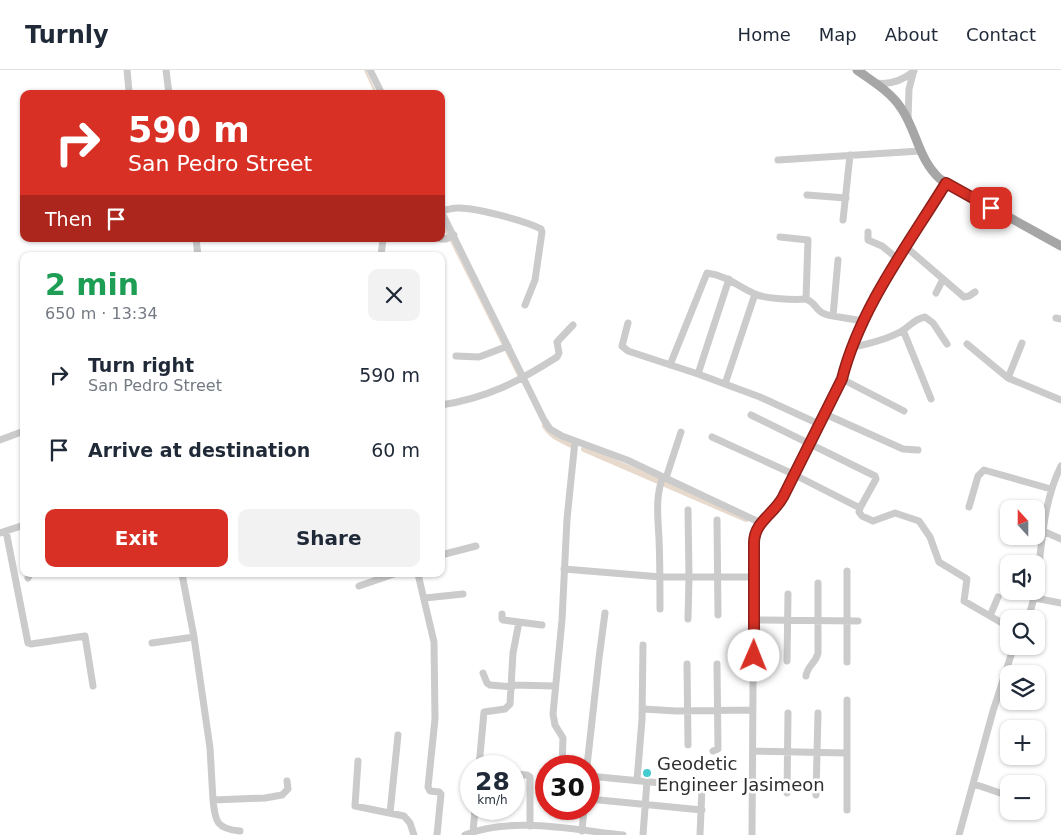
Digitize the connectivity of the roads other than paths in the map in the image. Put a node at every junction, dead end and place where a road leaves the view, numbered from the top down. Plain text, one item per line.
1 (127, 70) edge
2 (166, 70) edge
3 (370, 70) edge
4 (857, 70) edge
5 (914, 70) edge
6 (876, 83) junction
7 (129, 90) edge
8 (168, 90) edge
9 (380, 90) edge
10 (908, 120) junction
11 (920, 151) junction
12 (850, 155) junction
13 (778, 160) dead end
14 (946, 183) junction
15 (807, 195) dead end
16 (846, 198) junction
17 (445, 210) edge
18 (843, 220) dead end
19 (868, 232) dead end
20 (448, 237) edge
21 (780, 237) dead end
22 (1061, 246) edge
23 (906, 247) junction
24 (898, 259) junction
25 (838, 260) dead end
26 (729, 279) junction
27 (943, 280) junction
28 (975, 292) dead end
29 (936, 293) dead end
30 (755, 294) junction
31 (806, 299) junction
32 (525, 305) dead end
33 (833, 316) junction
34 (863, 321) junction
35 (628, 323) dead end
36 (573, 326) dead end
37 (903, 330) junction
38 (1022, 343) dead end
39 (947, 344) dead end
40 (967, 344) dead end
41 (853, 347) junction
42 (505, 348) junction
43 (456, 356) dead end
44 (670, 364) junction
45 (698, 374) junction
46 (524, 378) junction
47 (1008, 378) junction
48 (842, 379) junction
49 (724, 384) junction
50 (932, 399) dead end
51 (1061, 400) edge
52 (445, 404) edge
53 (904, 411) dead end
54 (825, 414) junction
55 (751, 415) dead end
56 (819, 424) junction
57 (20, 432) edge
58 (681, 432) dead end
59 (712, 437) dead end
60 (0, 440) edge
61 (575, 441) junction
62 (809, 444) junction
63 (918, 450) dead end
64 (1061, 466) edge
65 (793, 474) junction
66 (663, 479) junction
67 (1052, 488) junction
68 (1061, 489) edge
69 (969, 507) dead end
70 (860, 508) junction
71 (688, 510) dead end
72 (1045, 518) edge
73 (716, 520) dead end
74 (761, 523) junction
75 (20, 526) edge
76 (3, 532) edge
77 (1045, 532) edge
78 (1061, 539) edge
79 (476, 546) dead end
80 (445, 553) edge
81 (564, 569) junction
82 (847, 571) dead end
83 (183, 577) edge
84 (385, 577) edge
85 (419, 577) edge
86 (661, 577) junction
87 (689, 577) junction
88 (717, 577) junction
89 (754, 577) junction
90 (818, 583) dead end
91 (359, 586) dead end
92 (464, 594) dead end
93 (788, 594) dead end
94 (1045, 596) edge
95 (998, 597) dead end
96 (425, 598) junction
97 (1061, 602) edge
98 (660, 609) dead end
99 (605, 613) dead end
100 (502, 614) dead end
101 (718, 615) dead end
102 (990, 616) junction
103 (688, 619) dead end
104 (754, 620) junction
105 (788, 621) junction
106 (818, 621) junction
107 (846, 621) junction
108 (858, 621) dead end
109 (518, 622) junction
110 (1000, 622) edge
111 (542, 625) dead end
112 (194, 637) junction
113 (152, 643) dead end
114 (644, 645) dead end
115 (1011, 655) edge
116 (787, 661) dead end
117 (848, 662) dead end
118 (687, 664) dead end
119 (717, 664) dead end
120 (483, 673) dead end
121 (806, 676) dead end
122 (93, 686) dead end
123 (512, 686) junction
124 (555, 686) junction
125 (847, 700) dead end
126 (642, 709) junction
127 (688, 710) junction
128 (718, 710) junction
129 (753, 710) junction
130 (788, 713) dead end
131 (818, 713) dead end
132 (398, 735) dead end
133 (688, 746) dead end
134 (713, 750) dead end
135 (753, 751) junction
136 (787, 752) junction
137 (817, 752) junction
138 (846, 753) junction
139 (480, 755) edge
140 (562, 755) edge
141 (588, 755) edge
142 (358, 761) dead end
143 (525, 775) edge
144 (600, 777) edge
145 (638, 780) junction
146 (287, 781) dead end
147 (648, 781) junction
148 (974, 784) junction
149 (787, 793) dead end
150 (1000, 793) edge
151 (816, 796) dead end
152 (600, 799) edge
153 (212, 800) junction
154 (645, 805) junction
155 (702, 810) junction
156 (846, 810) dead end
157 (390, 814) junction
158 (474, 820) edge
159 (583, 820) edge
160 (530, 826) junction
161 (240, 831) dead end
162 (582, 831) junction
163 (473, 832) junction
164 (556, 832) edge
165 (609, 834) edge
166 (414, 835) edge
167 (437, 835) edge
168 (465, 835) edge
169 (623, 835) edge
170 (642, 835) edge
171 (700, 835) edge
172 (752, 835) edge
173 (959, 835) edge

1 - 7 street
2 - 8 street
3 - 9 street
4 - 6 main road
5 - 6 street
5 - 10 street
6 - 10 main road
10 - 11 main road
11 - 12 street
11 - 14 main road
12 - 13 street
12 - 16 street
14 - 22 main road
14 - 23 street
15 - 16 street
16 - 18 street
17 - 32 street
19 - 24 street
20 - 42 street
21 - 31 street
23 - 24 street
23 - 27 street
24 - 34 street
25 - 33 street
26 - 30 street
26 - 44 street
26 - 45 street
27 - 28 street
27 - 29 street
30 - 31 street
30 - 49 street
31 - 33 street
33 - 34 street
34 - 41 street
35 - 44 street
36 - 46 street
37 - 39 street
37 - 41 street
37 - 50 street
38 - 47 street
40 - 47 street
41 - 48 street
42 - 43 street
42 - 46 street
44 - 45 street
45 - 49 street
46 - 52 street
46 - 61 street
47 - 51 street
48 - 53 street
48 - 54 street
49 - 56 street
54 - 56 street
54 - 63 street
55 - 62 street
56 - 62 street
57 - 60 street
58 - 66 street
59 - 65 street
61 - 66 street
61 - 81 street
62 - 65 street
62 - 70 street
64 - 67 street
65 - 70 street
65 - 74 street
66 - 74 street
66 - 86 street
67 - 68 street
67 - 69 street
67 - 72 street
70 - 102 street
71 - 87 street
73 - 88 street
74 - 89 street
75 - 76 street
76 - 122 street
77 - 78 street
79 - 80 street
81 - 86 street
81 - 124 street
82 - 107 street
83 - 112 street
84 - 91 street
85 - 96 street
86 - 87 street
86 - 98 street
87 - 88 street
87 - 103 street
88 - 89 street
88 - 101 street
89 - 104 street
90 - 106 street
92 - 96 street
93 - 105 street
94 - 97 street
95 - 102 street
96 - 167 street
99 - 141 street
100 - 109 street
102 - 110 street
104 - 105 street
104 - 129 street
105 - 106 street
105 - 116 street
106 - 107 street
106 - 121 street
107 - 108 street
107 - 117 street
109 - 111 street
109 - 123 street
112 - 113 street
112 - 153 street
114 - 126 street
115 - 148 street
118 - 127 street
119 - 128 street
120 - 123 street
123 - 124 street
123 - 139 street
124 - 140 street
125 - 138 street
126 - 127 street
126 - 145 street
127 - 128 street
127 - 133 street
128 - 129 street
128 - 134 street
129 - 135 street
130 - 136 street
131 - 137 street
132 - 157 street
135 - 136 street
135 - 172 street
136 - 137 street
136 - 149 street
137 - 138 street
137 - 151 street
138 - 156 street
142 - 157 street
143 - 160 street
144 - 145 street
145 - 147 street
146 - 153 street
147 - 154 street
147 - 155 street
148 - 150 street
148 - 173 street
152 - 154 street
153 - 161 street
154 - 155 street
154 - 170 street
155 - 171 street
157 - 166 street
158 - 163 street
159 - 162 street
160 - 163 street
160 - 164 street
162 - 164 street
162 - 165 street
163 - 168 street
165 - 169 street

